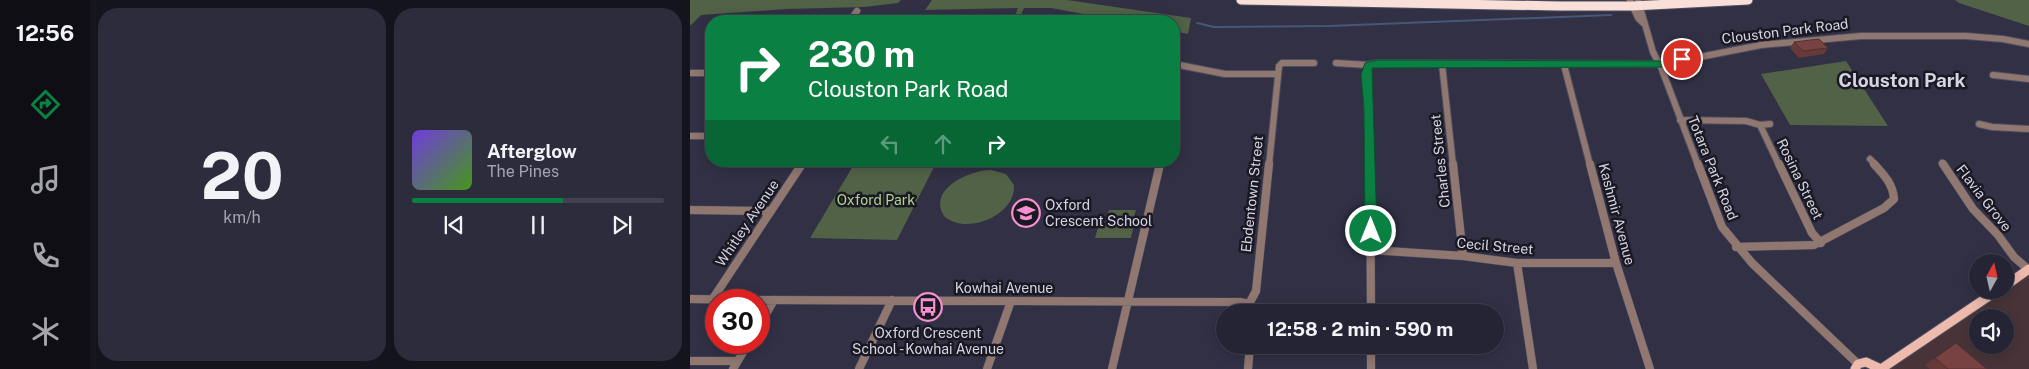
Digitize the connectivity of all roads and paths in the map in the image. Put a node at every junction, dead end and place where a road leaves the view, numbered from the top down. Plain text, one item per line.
1 (1241, 0) edge
2 (1591, 0) edge
3 (1748, 0) edge
4 (1635, 3) edge
5 (1486, 4) junction
6 (858, 12) dead end
7 (855, 15) edge
8 (2029, 44) edge
9 (1314, 63) dead end
10 (1336, 63) dead end
11 (1442, 64) junction
12 (1658, 64) junction
13 (1180, 65) edge
14 (1368, 65) junction
15 (1564, 65) junction
16 (690, 73) edge
17 (705, 73) edge
18 (1278, 74) junction
19 (1993, 75) dead end
20 (2029, 79) edge
21 (1680, 120) junction
22 (1770, 124) dead end
23 (1979, 124) dead end
24 (1760, 125) junction
25 (2029, 130) edge
26 (690, 136) edge
27 (705, 136) edge
28 (1870, 159) dead end
29 (1942, 163) dead end
30 (800, 167) edge
31 (1160, 167) edge
32 (690, 210) edge
33 (771, 211) junction
34 (1821, 243) junction
35 (1736, 247) junction
36 (1371, 250) junction
37 (1463, 256) junction
38 (1516, 263) junction
39 (1616, 263) junction
40 (2029, 269) edge
41 (2014, 280) edge
42 (719, 289) edge
43 (690, 299) edge
44 (1985, 299) edge
45 (705, 300) edge
46 (770, 300) edge
47 (774, 300) junction
48 (892, 300) junction
49 (1011, 301) junction
50 (1127, 301) junction
51 (1249, 304) joint
52 (1371, 304) edge
53 (770, 307) edge
54 (741, 354) edge
55 (1249, 354) edge
56 (1371, 354) edge
57 (690, 361) edge
58 (735, 365) edge
59 (1857, 366) edge
60 (859, 369) edge
61 (986, 369) edge
62 (1112, 369) edge
63 (1248, 369) edge
64 (1371, 369) edge
65 (1533, 369) edge
66 (1650, 369) edge
67 (1881, 369) edge

1 - 5 highway
2 - 5 highway
3 - 4 highway
4 - 5 highway
4 - 12 street, Totara Park Road
6 - 7 street
8 - 12 street, Clouston Park Road
9 - 18 street
10 - 14 street, Clouston Park Road
11 - 14 street, Clouston Park Road
11 - 15 street, Clouston Park Road
11 - 37 street, Charles Street
12 - 15 street, Clouston Park Road
12 - 21 street, Totara Park Road
13 - 18 street
14 - 36 street
15 - 39 street, Kashmir Avenue
16 - 17 street
18 - 51 street, Ebdentown Street
19 - 20 street
21 - 24 street, Rosina Street
21 - 35 street, Totara Park Road
22 - 24 street, Rosina Street
23 - 25 street
24 - 34 street, Rosina Street
26 - 27 street
28 - 34 street
29 - 40 street, Flavia Grove
30 - 33 street, Whitley Avenue
31 - 50 street
32 - 33 street
33 - 42 street, Whitley Avenue
34 - 35 street
35 - 59 street, Totara Park Road
36 - 37 street, Cecil Street
36 - 52 street
37 - 38 street, Cecil Street
38 - 39 street, Cecil Street
38 - 65 street
39 - 66 street, Kashmir Avenue
40 - 41 main road
43 - 45 street
44 - 67 main road
46 - 47 street, Kowhai Avenue
47 - 48 street, Kowhai Avenue
47 - 53 street
48 - 49 street, Kowhai Avenue
48 - 60 street
49 - 50 street, Kowhai Avenue
49 - 61 street
50 - 51 street, Kowhai Avenue
50 - 62 street
54 - 58 street
55 - 63 street
56 - 64 street
57 - 58 street
59 - 67 main road

